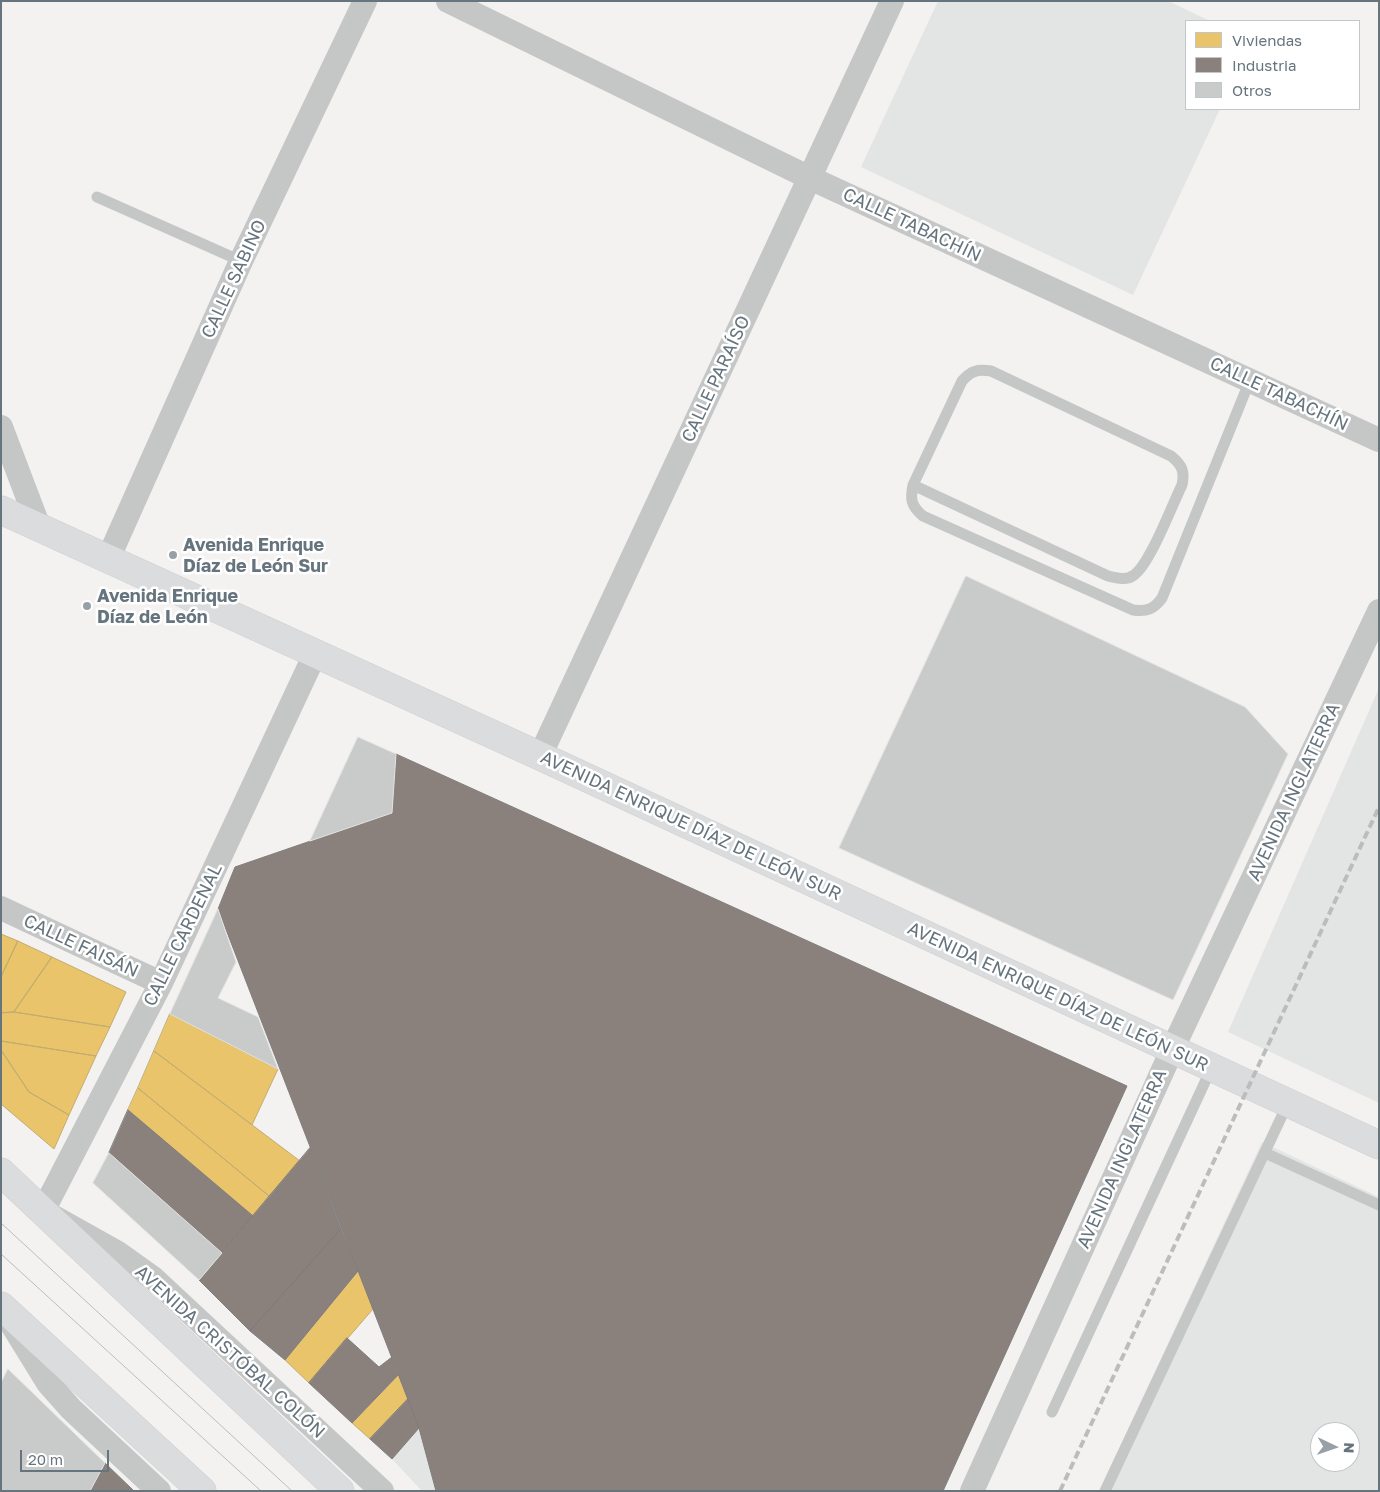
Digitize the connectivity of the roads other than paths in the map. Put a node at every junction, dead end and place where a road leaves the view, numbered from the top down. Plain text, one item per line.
1 (365, 1) edge
2 (448, 1) edge
3 (892, 1) edge
4 (810, 178) junction
5 (97, 197) dead end
6 (241, 262) junction
7 (1250, 380) junction
8 (1, 427) edge
9 (1379, 440) edge
10 (913, 485) junction
11 (1, 510) edge
12 (38, 527) junction
13 (108, 559) junction
14 (1379, 612) edge
15 (315, 654) junction
16 (540, 756) junction
17 (1, 908) edge
18 (161, 983) junction
19 (1172, 1050) junction
20 (1211, 1069) junction
21 (1288, 1103) junction
22 (1379, 1145) edge
23 (1265, 1153) junction
24 (1, 1172) edge
25 (1379, 1205) edge
26 (43, 1211) junction
27 (1, 1306) edge
28 (1052, 1412) dead end
29 (159, 1491) edge
30 (202, 1491) edge
31 (340, 1491) edge
32 (382, 1491) edge
33 (972, 1491) edge
34 (1105, 1491) edge

1 - 6 street, CALLE SABINO
2 - 4 street, CALLE TABACHÍN
3 - 4 street, CALLE PARAÍSO
4 - 7 street, CALLE TABACHÍN
4 - 16 street, CALLE PARAÍSO
5 - 6 lane
6 - 13 street, CALLE SABINO
7 - 9 street, CALLE TABACHÍN
7 - 10 lane
8 - 12 street
10 - 10 lane
11 - 12 main road, AVENIDA ENRIQUE DÍAZ DE LEÓN SUR
12 - 13 main road, AVENIDA ENRIQUE DÍAZ DE LEÓN SUR
13 - 15 main road, AVENIDA ENRIQUE DÍAZ DE LEÓN SUR
14 - 19 street, AVENIDA INGLATERRA
15 - 16 main road, AVENIDA ENRIQUE DÍAZ DE LEÓN SUR
15 - 18 street, CALLE CARDENAL
16 - 19 main road, AVENIDA ENRIQUE DÍAZ DE LEÓN SUR
17 - 18 street, CALLE FAISÁN
18 - 26 street, CALLE CARDENAL
19 - 20 main road, AVENIDA ENRIQUE DÍAZ DE LEÓN SUR
19 - 33 street, AVENIDA INGLATERRA
20 - 21 main road, AVENIDA ENRIQUE DÍAZ DE LEÓN SUR
20 - 28 lane
21 - 22 main road, AVENIDA ENRIQUE DÍAZ DE LEÓN SUR
21 - 23 lane
23 - 25 lane
23 - 34 lane
24 - 26 main road, AVENIDA CRISTÓBAL COLÓN
26 - 31 main road, AVENIDA CRISTÓBAL COLÓN
26 - 32 street, AVENIDA CRISTÓBAL COLÓN
27 - 29 street
27 - 30 main road

